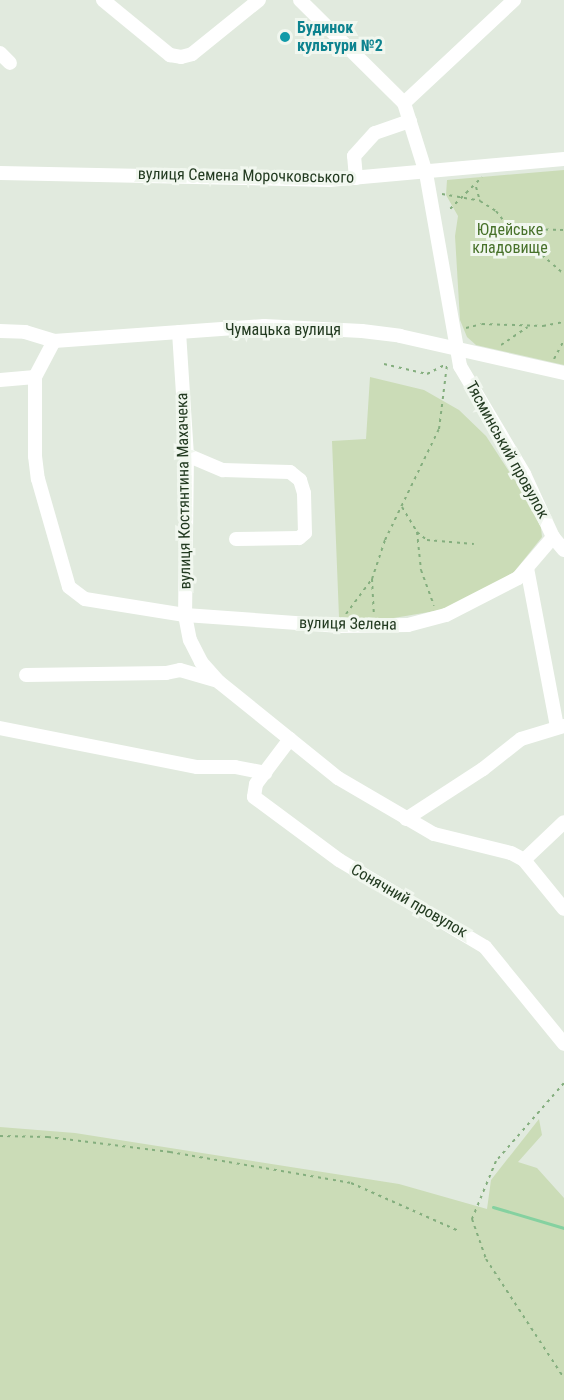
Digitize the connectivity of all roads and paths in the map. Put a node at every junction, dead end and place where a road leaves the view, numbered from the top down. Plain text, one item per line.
1 (103, 0) edge
2 (259, 0) edge
3 (300, 0) edge
4 (514, 0) edge
5 (0, 53) edge
6 (10, 63) dead end
7 (404, 103) junction
8 (410, 121) junction
9 (564, 159) edge
10 (0, 173) edge
11 (426, 173) junction
12 (485, 174) dead end
13 (356, 178) junction
14 (476, 186) junction
15 (440, 194) dead end
16 (465, 196) junction
17 (480, 201) junction
18 (450, 209) dead end
19 (523, 229) junction
20 (564, 230) edge
21 (564, 274) edge
22 (564, 322) edge
23 (531, 326) junction
24 (459, 330) dead end
25 (0, 331) edge
26 (179, 332) junction
27 (564, 340) edge
28 (54, 341) junction
29 (455, 348) junction
30 (483, 355) junction
31 (384, 364) dead end
32 (447, 364) junction
33 (549, 368) junction
34 (564, 373) edge
35 (35, 377) junction
36 (0, 380) edge
37 (187, 455) junction
38 (402, 507) junction
39 (417, 532) junction
40 (553, 537) junction
41 (236, 539) dead end
42 (474, 544) dead end
43 (564, 550) edge
44 (527, 568) junction
45 (372, 579) junction
46 (185, 615) junction
47 (439, 617) junction
48 (337, 626) junction
49 (377, 627) junction
50 (190, 640) junction
51 (180, 670) junction
52 (26, 675) dead end
53 (219, 682) junction
54 (560, 726) edge
55 (0, 728) edge
56 (290, 739) junction
57 (265, 773) junction
58 (406, 819) junction
59 (564, 822) edge
60 (524, 860) junction
61 (564, 909) edge
62 (564, 1044) edge
63 (564, 1083) edge
64 (0, 1136) edge
65 (459, 1231) dead end
66 (564, 1378) edge

1 - 2 street
3 - 7 street
4 - 7 street
5 - 6 street
7 - 8 street, Тясминський провулок
8 - 11 street, Тясминський провулок
8 - 13 street
9 - 11 street, вулиця Семена Морочковського
10 - 13 street, вулиця Семена Морочковського
11 - 13 street, вулиця Семена Морочковського
11 - 29 street, Тясминський провулок
12 - 14 path
14 - 16 path
14 - 17 path
15 - 16 path
16 - 17 path
16 - 18 path
17 - 19 path
19 - 20 path
19 - 21 path
22 - 23 path
23 - 24 path
23 - 30 path
25 - 28 street, Чумацька вулиця
26 - 28 street, Чумацька вулиця
26 - 29 street, Чумацька вулиця
26 - 37 street, вулиця Костянтина Махачека
27 - 33 path
28 - 35 street
29 - 30 street, Чумацька вулиця
29 - 32 path
29 - 40 street, Тясминський провулок
30 - 33 street, Чумацька вулиця
31 - 32 path
32 - 38 path
33 - 34 street, Чумацька вулиця
35 - 36 street
35 - 46 street, вулиця Зелена
37 - 41 street
37 - 46 street, вулиця Костянтина Махачека
38 - 39 path
38 - 45 path
39 - 42 path
39 - 47 path
40 - 43 street, Тясминський провулок
40 - 44 street, вулиця Зелена
44 - 47 street, вулиця Зелена
44 - 54 street
45 - 48 path
45 - 49 path
46 - 48 street, вулиця Зелена
46 - 50 street, вулиця Костянтина Махачека
47 - 49 street, вулиця Зелена
48 - 49 street, вулиця Зелена
50 - 51 street
50 - 53 street
51 - 52 street
51 - 53 street
53 - 56 street
54 - 58 street
55 - 57 street
56 - 57 street, Сонячний провулок
56 - 58 street
57 - 62 street, Сонячний провулок
58 - 60 street
59 - 60 street
60 - 61 street
63 - 66 path
64 - 65 path

